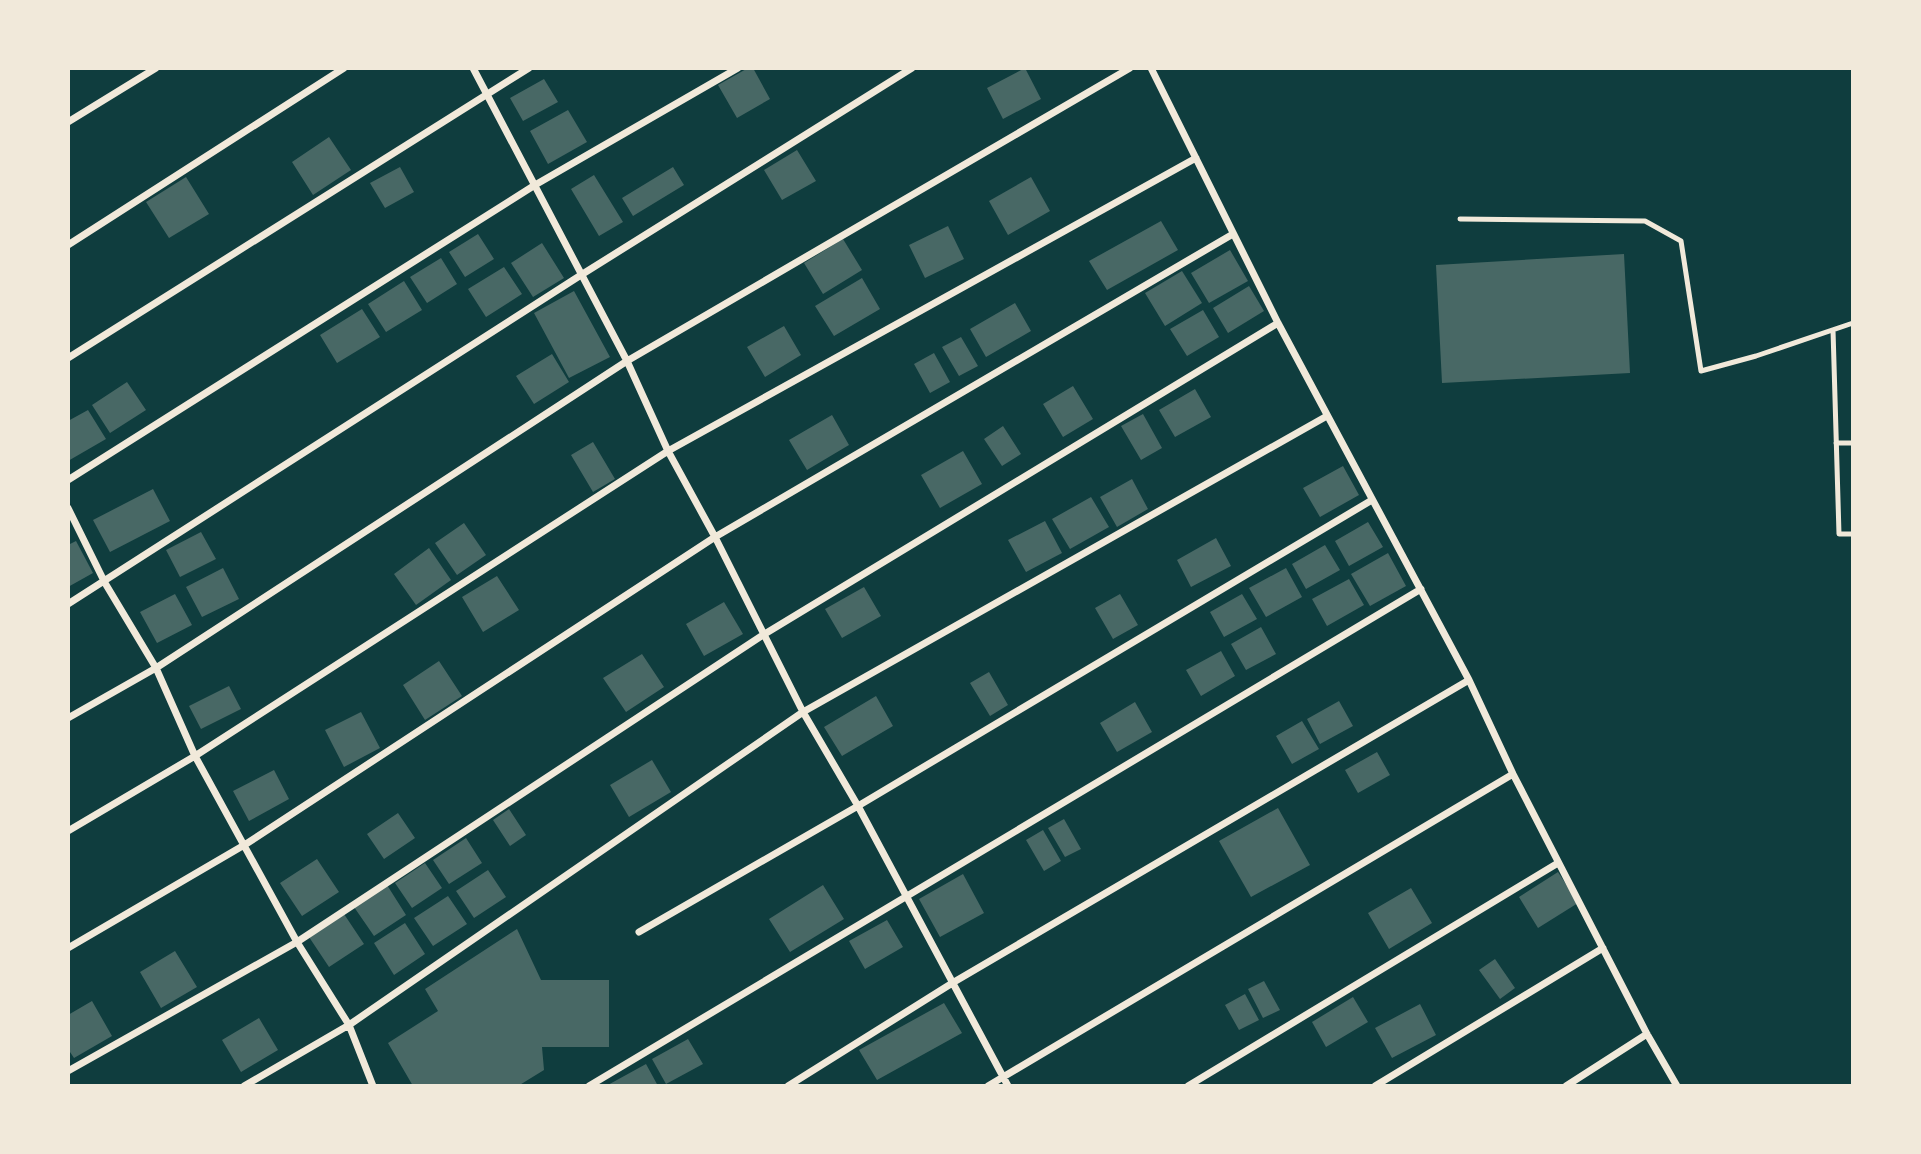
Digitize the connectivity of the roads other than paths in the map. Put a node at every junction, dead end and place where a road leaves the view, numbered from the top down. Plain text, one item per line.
1 (156, 68) edge
2 (344, 68) edge
3 (473, 68) edge
4 (529, 68) edge
5 (737, 68) edge
6 (912, 68) edge
7 (1130, 68) edge
8 (1151, 68) edge
9 (486, 94) junction
10 (68, 122) edge
11 (1196, 158) junction
12 (535, 185) junction
13 (1460, 219) dead end
14 (1233, 234) junction
15 (68, 245) edge
16 (581, 275) junction
17 (1278, 323) junction
18 (1853, 324) edge
19 (1833, 330) junction
20 (68, 358) edge
21 (627, 361) junction
22 (1327, 416) junction
23 (1836, 443) junction
24 (1853, 443) edge
25 (668, 451) junction
26 (68, 480) edge
27 (1372, 500) junction
28 (68, 508) edge
29 (1853, 534) edge
30 (716, 537) junction
31 (105, 583) junction
32 (1421, 589) junction
33 (68, 604) edge
34 (763, 635) junction
35 (156, 668) junction
36 (1469, 680) junction
37 (803, 712) junction
38 (68, 718) edge
39 (195, 756) junction
40 (1513, 774) junction
41 (858, 806) junction
42 (68, 831) edge
43 (246, 844) junction
44 (1558, 863) junction
45 (905, 896) junction
46 (639, 932) dead end
47 (297, 942) junction
48 (68, 948) edge
49 (1602, 948) junction
50 (954, 982) junction
51 (349, 1025) junction
52 (1647, 1034) junction
53 (68, 1071) edge
54 (1003, 1077) junction
55 (244, 1086) edge
56 (373, 1086) edge
57 (589, 1086) edge
58 (788, 1086) edge
59 (988, 1086) edge
60 (1008, 1086) edge
61 (1188, 1086) edge
62 (1375, 1086) edge
63 (1566, 1086) edge
64 (1677, 1086) edge

1 - 10 street
2 - 15 street
3 - 9 street
4 - 9 street
5 - 12 street
6 - 16 street
7 - 21 street
8 - 11 street
9 - 12 street
9 - 20 street
11 - 14 street
11 - 25 street
12 - 16 street
12 - 26 street
13 - 19 lane
14 - 17 street
14 - 30 street
16 - 21 street
16 - 31 street
17 - 22 street
17 - 34 street
18 - 19 lane
19 - 23 lane
21 - 25 street
21 - 35 street
22 - 27 street
22 - 37 street
23 - 24 lane
23 - 29 lane
25 - 30 street
25 - 39 street
27 - 32 street
27 - 41 street
28 - 31 street
30 - 34 street
30 - 43 street
31 - 33 street
31 - 35 street
32 - 36 street
32 - 45 street
34 - 37 street
34 - 47 street
35 - 38 street
35 - 39 street
36 - 40 street
36 - 50 street
37 - 41 street
37 - 51 street
39 - 42 street
39 - 43 street
40 - 44 street
40 - 54 street
41 - 45 street
41 - 46 street
43 - 47 street
43 - 48 street
44 - 49 street
44 - 61 street
45 - 50 street
45 - 57 street
47 - 51 street
47 - 53 street
49 - 52 street
49 - 62 street
50 - 54 street
50 - 58 street
51 - 55 street
51 - 56 street
52 - 63 street
52 - 64 street
54 - 59 street
54 - 60 street

